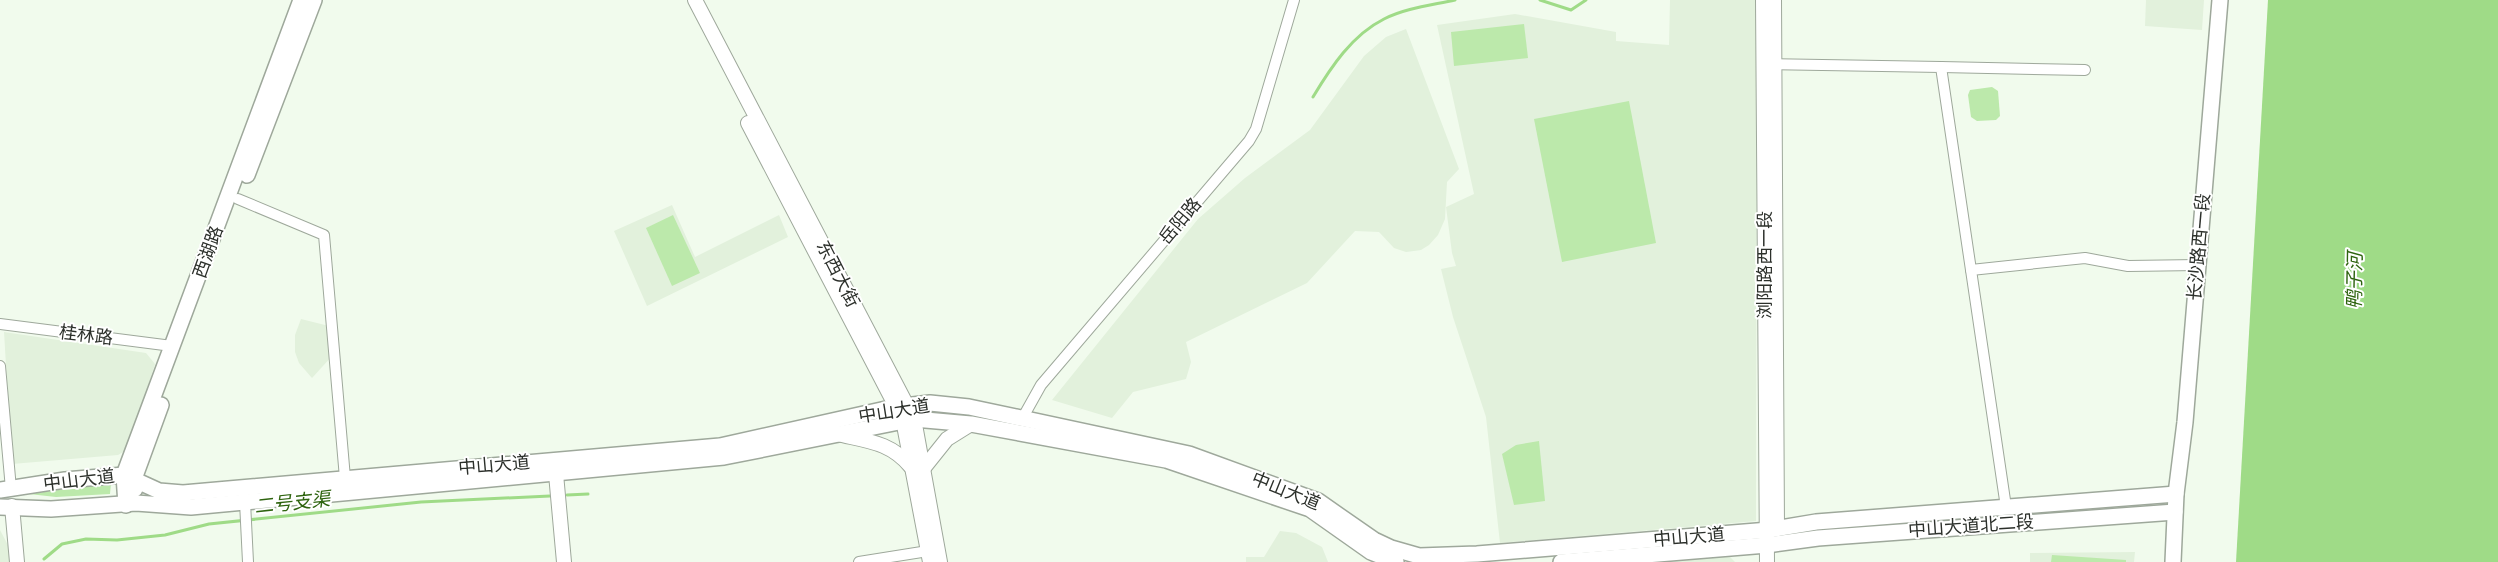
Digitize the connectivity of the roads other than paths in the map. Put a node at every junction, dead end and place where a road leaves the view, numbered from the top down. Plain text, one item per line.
1 (301, 0) edge
2 (314, 0) edge
3 (685, 0) edge
4 (695, 0) edge
5 (1294, 0) edge
6 (1763, 0) edge
7 (1774, 0) edge
8 (2220, 0) edge
9 (1769, 64) junction
10 (1940, 67) junction
11 (2085, 70) dead end
12 (238, 199) junction
13 (2198, 265) junction
14 (1971, 270) junction
15 (0, 324) edge
16 (172, 346) junction
17 (0, 366) edge
18 (904, 413) junction
19 (1022, 419) junction
20 (971, 424) junction
21 (837, 434) junction
22 (556, 466) junction
23 (918, 469) junction
24 (129, 477) junction
25 (345, 478) junction
26 (5, 489) edge
27 (2176, 494) junction
28 (131, 504) junction
29 (6, 506) edge
30 (2006, 507) junction
31 (2175, 512) junction
32 (245, 515) junction
33 (1771, 535) junction
34 (1372, 551) edge
35 (929, 556) edge
36 (17, 562) edge
37 (248, 562) edge
38 (564, 562) edge
39 (859, 562) edge
40 (940, 562) edge
41 (1396, 562) edge
42 (1561, 562) edge
43 (1767, 562) edge
44 (2173, 562) edge

1 - 16 main road, 西湖路
2 - 12 main road, 西湖路
3 - 18 street, 东西大街
4 - 18 street, 东西大街
5 - 19 street, 岳阳路
6 - 9 street, 浏阳路西一段
7 - 9 street
8 - 13 main road, 长沙路西一段
9 - 10 street
9 - 33 street, 浏阳路西一段
10 - 11 street
10 - 14 street
12 - 24 main road, 西湖路
12 - 25 street
13 - 14 street
13 - 27 main road, 长沙路西一段
14 - 30 street
15 - 16 street, 桂林路
16 - 24 main road, 西湖路
17 - 26 street
18 - 19 main road, 中山大道
18 - 20 main road, 中山大道
18 - 21 main road, 中山大道
18 - 22 main road, 中山大道
18 - 23 street, 东西大街
19 - 34 main road, 中山大道
20 - 23 street
20 - 34 main road, 中山大道
21 - 22 main road, 中山大道
21 - 23 street
22 - 25 main road, 中山大道
22 - 32 main road, 中山大道
22 - 38 street
23 - 35 street, 东西大街
23 - 40 street, 东西大街
24 - 25 main road, 中山大道
24 - 26 main road, 中山大道
24 - 28 main road, 西湖路
27 - 30 main road, 中山大道北二段
27 - 31 main road, 长沙路西一段
28 - 29 main road, 中山大道
28 - 32 main road, 中山大道
29 - 36 street
30 - 33 main road, 中山大道北二段
31 - 33 main road, 中山大道北二段
31 - 44 main road, 长沙路西一段
32 - 37 street
33 - 34 main road, 中山大道
33 - 42 main road, 中山大道
33 - 43 street, 浏阳路西一段
34 - 41 main road, 中山大道
35 - 39 street

